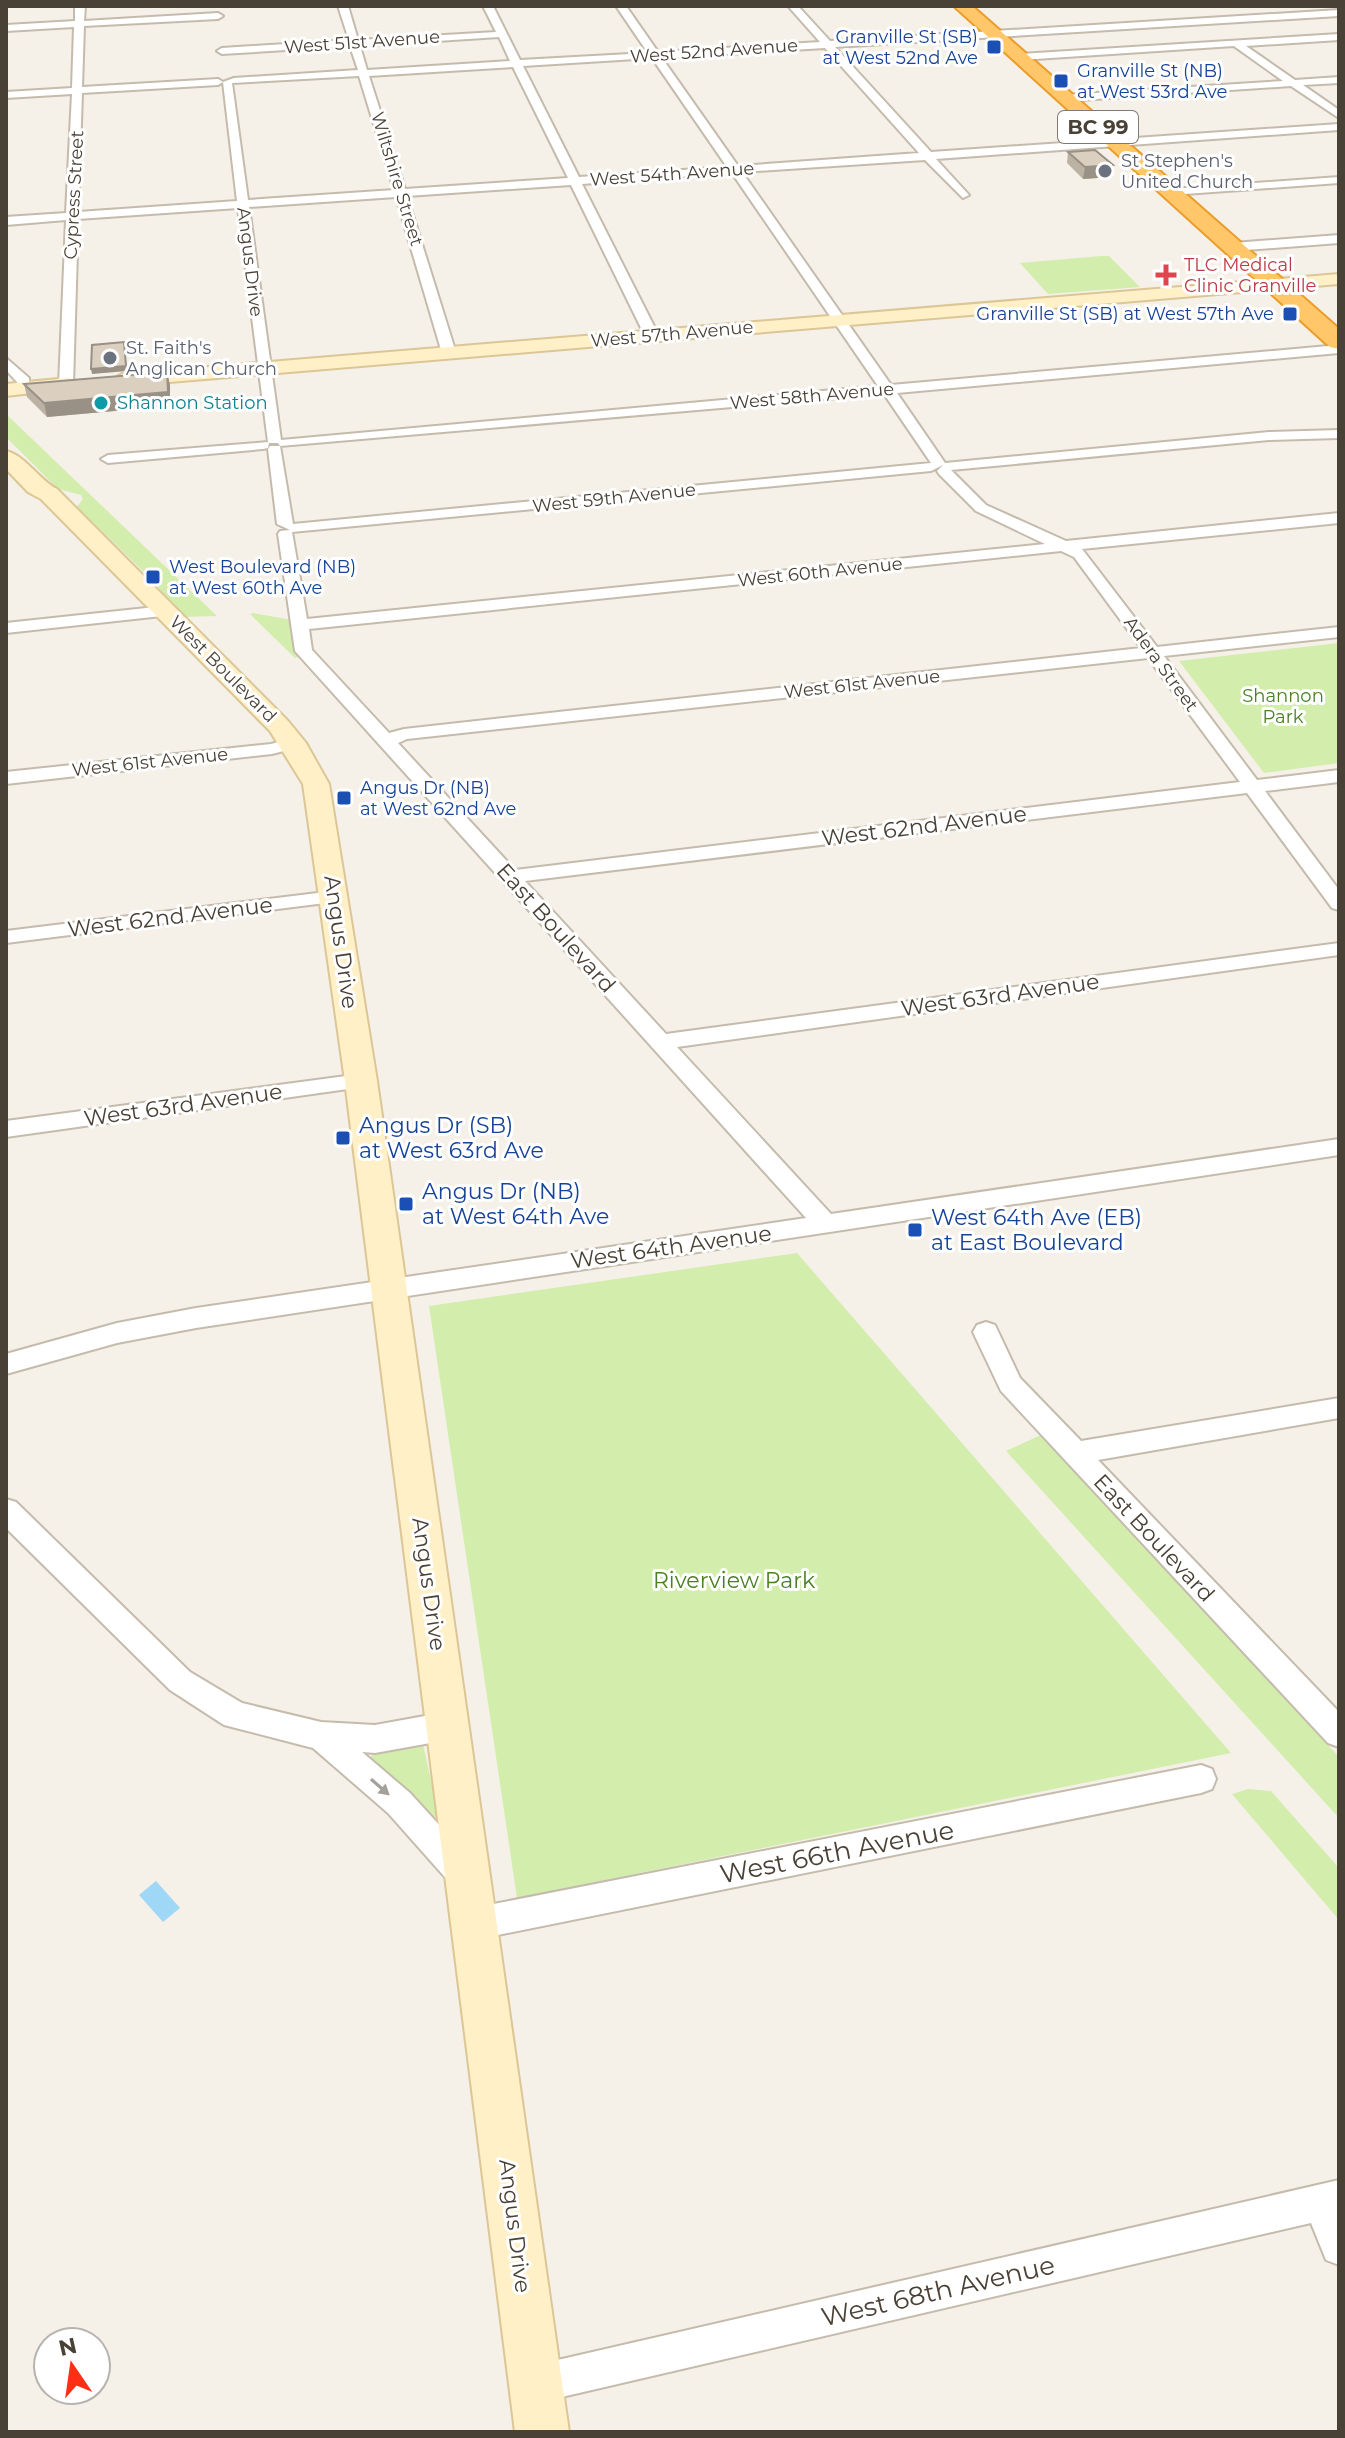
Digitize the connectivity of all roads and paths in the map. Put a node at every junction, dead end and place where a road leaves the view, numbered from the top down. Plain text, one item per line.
1 (80, 6) edge
2 (343, 6) edge
3 (488, 6) edge
4 (621, 6) edge
5 (793, 6) edge
6 (962, 6) edge
7 (217, 11) edge
8 (1339, 13) edge
9 (1194, 14) dead end
10 (1205, 21) junction
11 (80, 24) junction
12 (6, 28) edge
13 (503, 34) junction
14 (994, 34) junction
15 (1339, 37) edge
16 (356, 43) junction
17 (828, 44) junction
18 (1237, 44) junction
19 (222, 51) junction
20 (656, 55) junction
21 (1020, 57) junction
22 (224, 64) dead end
23 (516, 64) junction
24 (364, 73) junction
25 (1339, 80) edge
26 (226, 81) junction
27 (1293, 83) junction
28 (79, 91) junction
29 (6, 95) edge
30 (1065, 98) junction
31 (1339, 115) edge
32 (1339, 127) edge
33 (1115, 142) junction
34 (927, 156) junction
35 (736, 169) junction
36 (1339, 180) edge
37 (574, 181) junction
38 (1171, 192) junction
39 (402, 193) junction
40 (963, 195) dead end
41 (243, 204) junction
42 (74, 216) junction
43 (6, 221) edge
44 (1339, 239) edge
45 (1233, 247) junction
46 (1339, 279) edge
47 (1274, 284) junction
48 (838, 320) junction
49 (652, 336) junction
50 (1339, 342) edge
51 (1339, 349) edge
52 (449, 353) junction
53 (6, 362) edge
54 (263, 369) junction
55 (82, 383) junction
56 (15, 389) edge
57 (887, 389) junction
58 (1339, 434) edge
59 (6, 442) edge
60 (274, 444) junction
61 (6, 457) edge
62 (108, 459) dead end
63 (941, 466) junction
64 (49, 494) junction
65 (1339, 518) edge
66 (289, 529) junction
67 (1063, 547) junction
68 (165, 611) junction
69 (300, 625) junction
70 (6, 628) edge
71 (1339, 632) edge
72 (1152, 653) junction
73 (385, 741) junction
74 (293, 743) junction
75 (1339, 776) edge
76 (6, 778) edge
77 (1251, 786) junction
78 (510, 877) junction
79 (334, 897) junction
80 (1339, 904) edge
81 (6, 937) edge
82 (1339, 949) edge
83 (661, 1042) junction
84 (361, 1081) junction
85 (6, 1129) edge
86 (1339, 1147) edge
87 (826, 1224) junction
88 (389, 1289) junction
89 (986, 1332) dead end
90 (6, 1364) edge
91 (1339, 1408) edge
92 (1074, 1453) junction
93 (6, 1510) edge
94 (447, 1726) junction
95 (1339, 1733) edge
96 (321, 1736) junction
97 (1201, 1779) dead end
98 (470, 1902) junction
99 (1330, 2200) edge
100 (1339, 2247) edge
101 (539, 2408) edge

1 - 11 street, Cypress Street
2 - 16 street, Wiltshire Street
3 - 13 street
4 - 20 street, Adera Street
5 - 17 street
6 - 14 highway, BC 99
7 - 11 street
7 - 19 street
8 - 10 street, West 52nd Avenue
9 - 10 street
10 - 14 street, West 52nd Avenue
10 - 18 street
11 - 12 street
11 - 28 street, Cypress Street
13 - 16 street, West 51st Avenue
13 - 23 street
14 - 17 street, West 52nd Avenue
14 - 21 highway, BC 99
15 - 18 street
16 - 19 street, West 51st Avenue
16 - 24 street, Wiltshire Street
17 - 20 street, West 52nd Avenue
17 - 34 street
18 - 21 street
18 - 27 street
19 - 22 street
20 - 23 street, West 52nd Avenue
20 - 35 street, Adera Street
21 - 30 highway, BC 99
23 - 24 street, West 52nd Avenue
23 - 37 street
24 - 26 street, West 52nd Avenue
24 - 39 street, Wiltshire Street
25 - 27 street
26 - 28 street, West 52nd Avenue
26 - 41 street, Angus Drive
27 - 30 street
27 - 31 street
28 - 29 street, West 52nd Avenue
28 - 42 street, Cypress Street
30 - 33 highway, BC 99
32 - 33 street, West 54th Avenue
33 - 34 street, West 54th Avenue
33 - 38 highway, BC 99
34 - 35 street, West 54th Avenue
34 - 40 street
35 - 37 street, West 54th Avenue
35 - 48 street, Adera Street
36 - 38 street
37 - 39 street, West 54th Avenue
37 - 49 street
38 - 45 highway, BC 99
39 - 41 street, West 54th Avenue
39 - 52 street, Wiltshire Street
41 - 42 street, West 54th Avenue
41 - 54 street, Angus Drive
42 - 43 street, West 54th Avenue
42 - 55 street, Cypress Street
44 - 45 street
45 - 47 highway, BC 99
46 - 47 street, West 57th Avenue
47 - 48 street, West 57th Avenue
47 - 50 highway, BC 99
48 - 49 street, West 57th Avenue
48 - 57 street, Adera Street
49 - 52 street, West 57th Avenue
51 - 57 street, West 58th Avenue
52 - 54 street, West 57th Avenue
53 - 56 street
54 - 55 street, West 57th Avenue
54 - 60 street, Angus Drive
55 - 56 street, West 57th Avenue
57 - 60 street, West 58th Avenue
57 - 63 street, Adera Street
58 - 63 street, West 59th Avenue
59 - 64 street, West Boulevard
60 - 62 street, West 58th Avenue
60 - 66 street, Angus Drive
61 - 64 street, West Boulevard
63 - 66 street, West 59th Avenue
63 - 67 street, Adera Street
64 - 68 street, West Boulevard
65 - 67 street, West 60th Avenue
66 - 69 street, Angus Drive
67 - 69 street, West 60th Avenue
67 - 72 street, Adera Street
68 - 70 street
68 - 74 street, West Boulevard
69 - 73 street, East Boulevard
71 - 72 street, West 61st Avenue
72 - 73 street, West 61st Avenue
72 - 77 street, Adera Street
73 - 78 street, East Boulevard
74 - 76 street, West 61st Avenue
74 - 79 street, Angus Drive
75 - 77 street, West 62nd Avenue
77 - 78 street, West 62nd Avenue
77 - 80 street, Adera Street
78 - 83 street, East Boulevard
79 - 81 street, West 62nd Avenue
79 - 84 street, Angus Drive
82 - 83 street, West 63rd Avenue
83 - 87 street, East Boulevard
84 - 85 street, West 63rd Avenue
84 - 88 street, Angus Drive
86 - 87 street, West 64th Avenue
87 - 88 street, West 64th Avenue
88 - 90 street, West 64th Avenue
88 - 94 street, Angus Drive
89 - 92 street, East Boulevard
91 - 92 street
92 - 95 street, East Boulevard
93 - 96 street
94 - 96 street
94 - 98 street, Angus Drive
96 -> 98 street
97 - 98 street, West 66th Avenue
98 - 101 street, Angus Drive
99 - 100 street
99 - 101 street, West 68th Avenue

